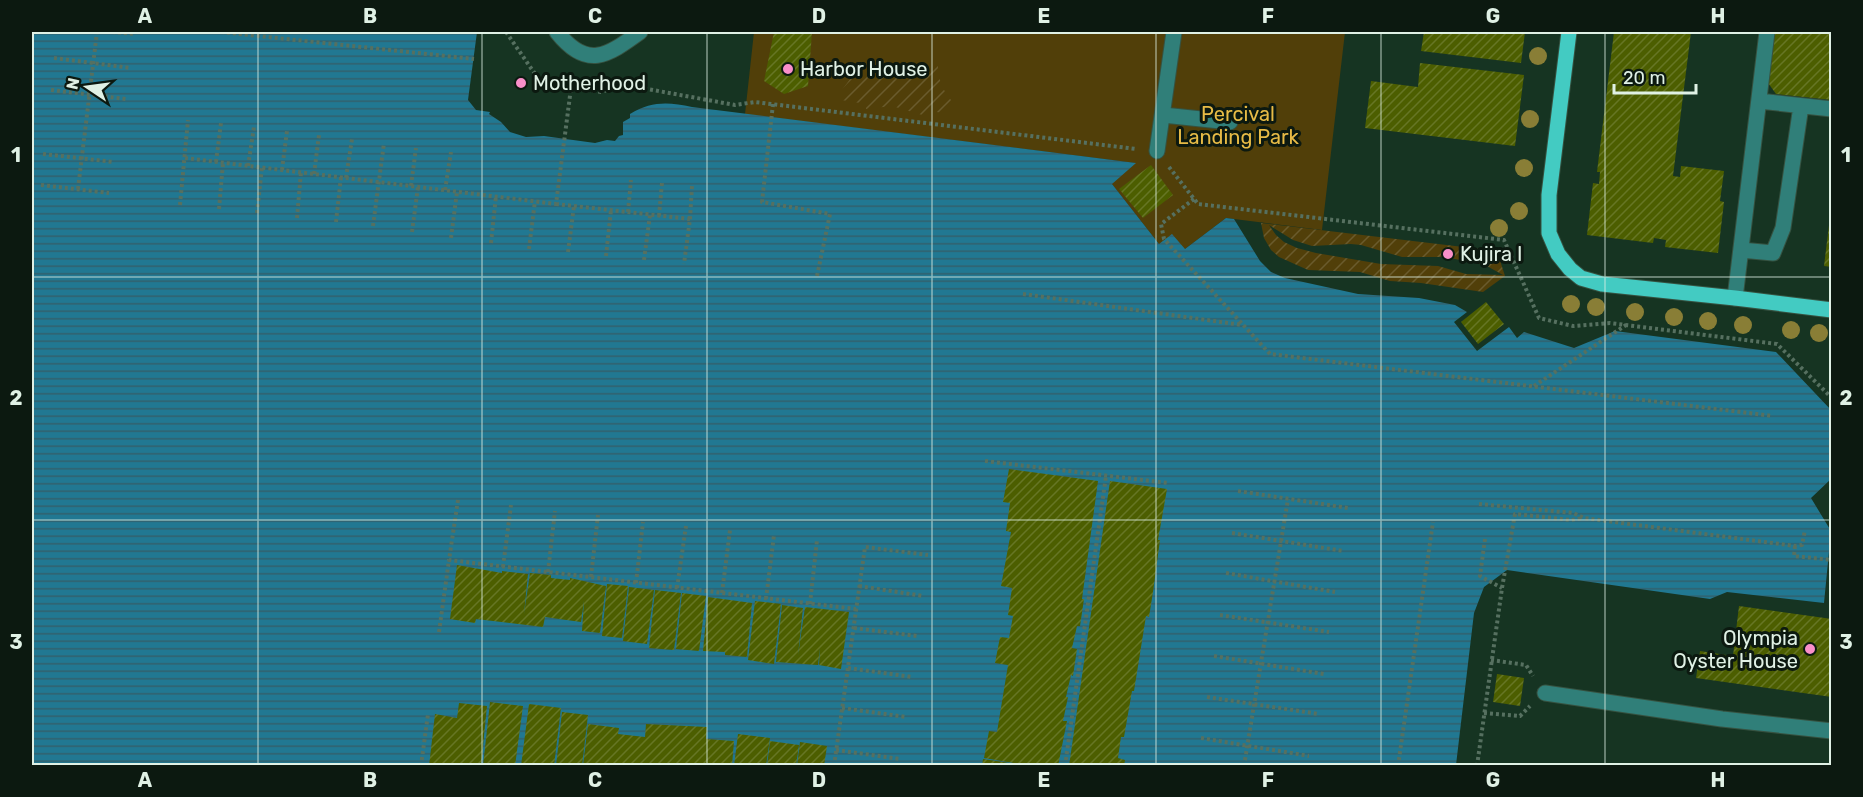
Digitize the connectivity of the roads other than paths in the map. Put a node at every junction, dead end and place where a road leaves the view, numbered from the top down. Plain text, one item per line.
1 (557, 32) edge
2 (640, 32) edge
3 (1174, 32) edge
4 (1569, 32) edge
5 (1767, 32) edge
6 (1759, 101) junction
7 (1801, 106) junction
8 (1832, 109) edge
9 (1163, 115) junction
10 (1230, 122) dead end
11 (1157, 152) road end
12 (1742, 250) junction
13 (1735, 298) junction
14 (1832, 310) edge
15 (1545, 693) road end
16 (1832, 731) edge

1 - 2 street
3 - 9 street
4 - 13 main road
5 - 6 street
6 - 7 street
6 - 12 street
7 - 8 street
7 - 12 street
9 - 10 street
9 - 11 street
12 - 13 street
13 - 14 main road
15 - 16 street

